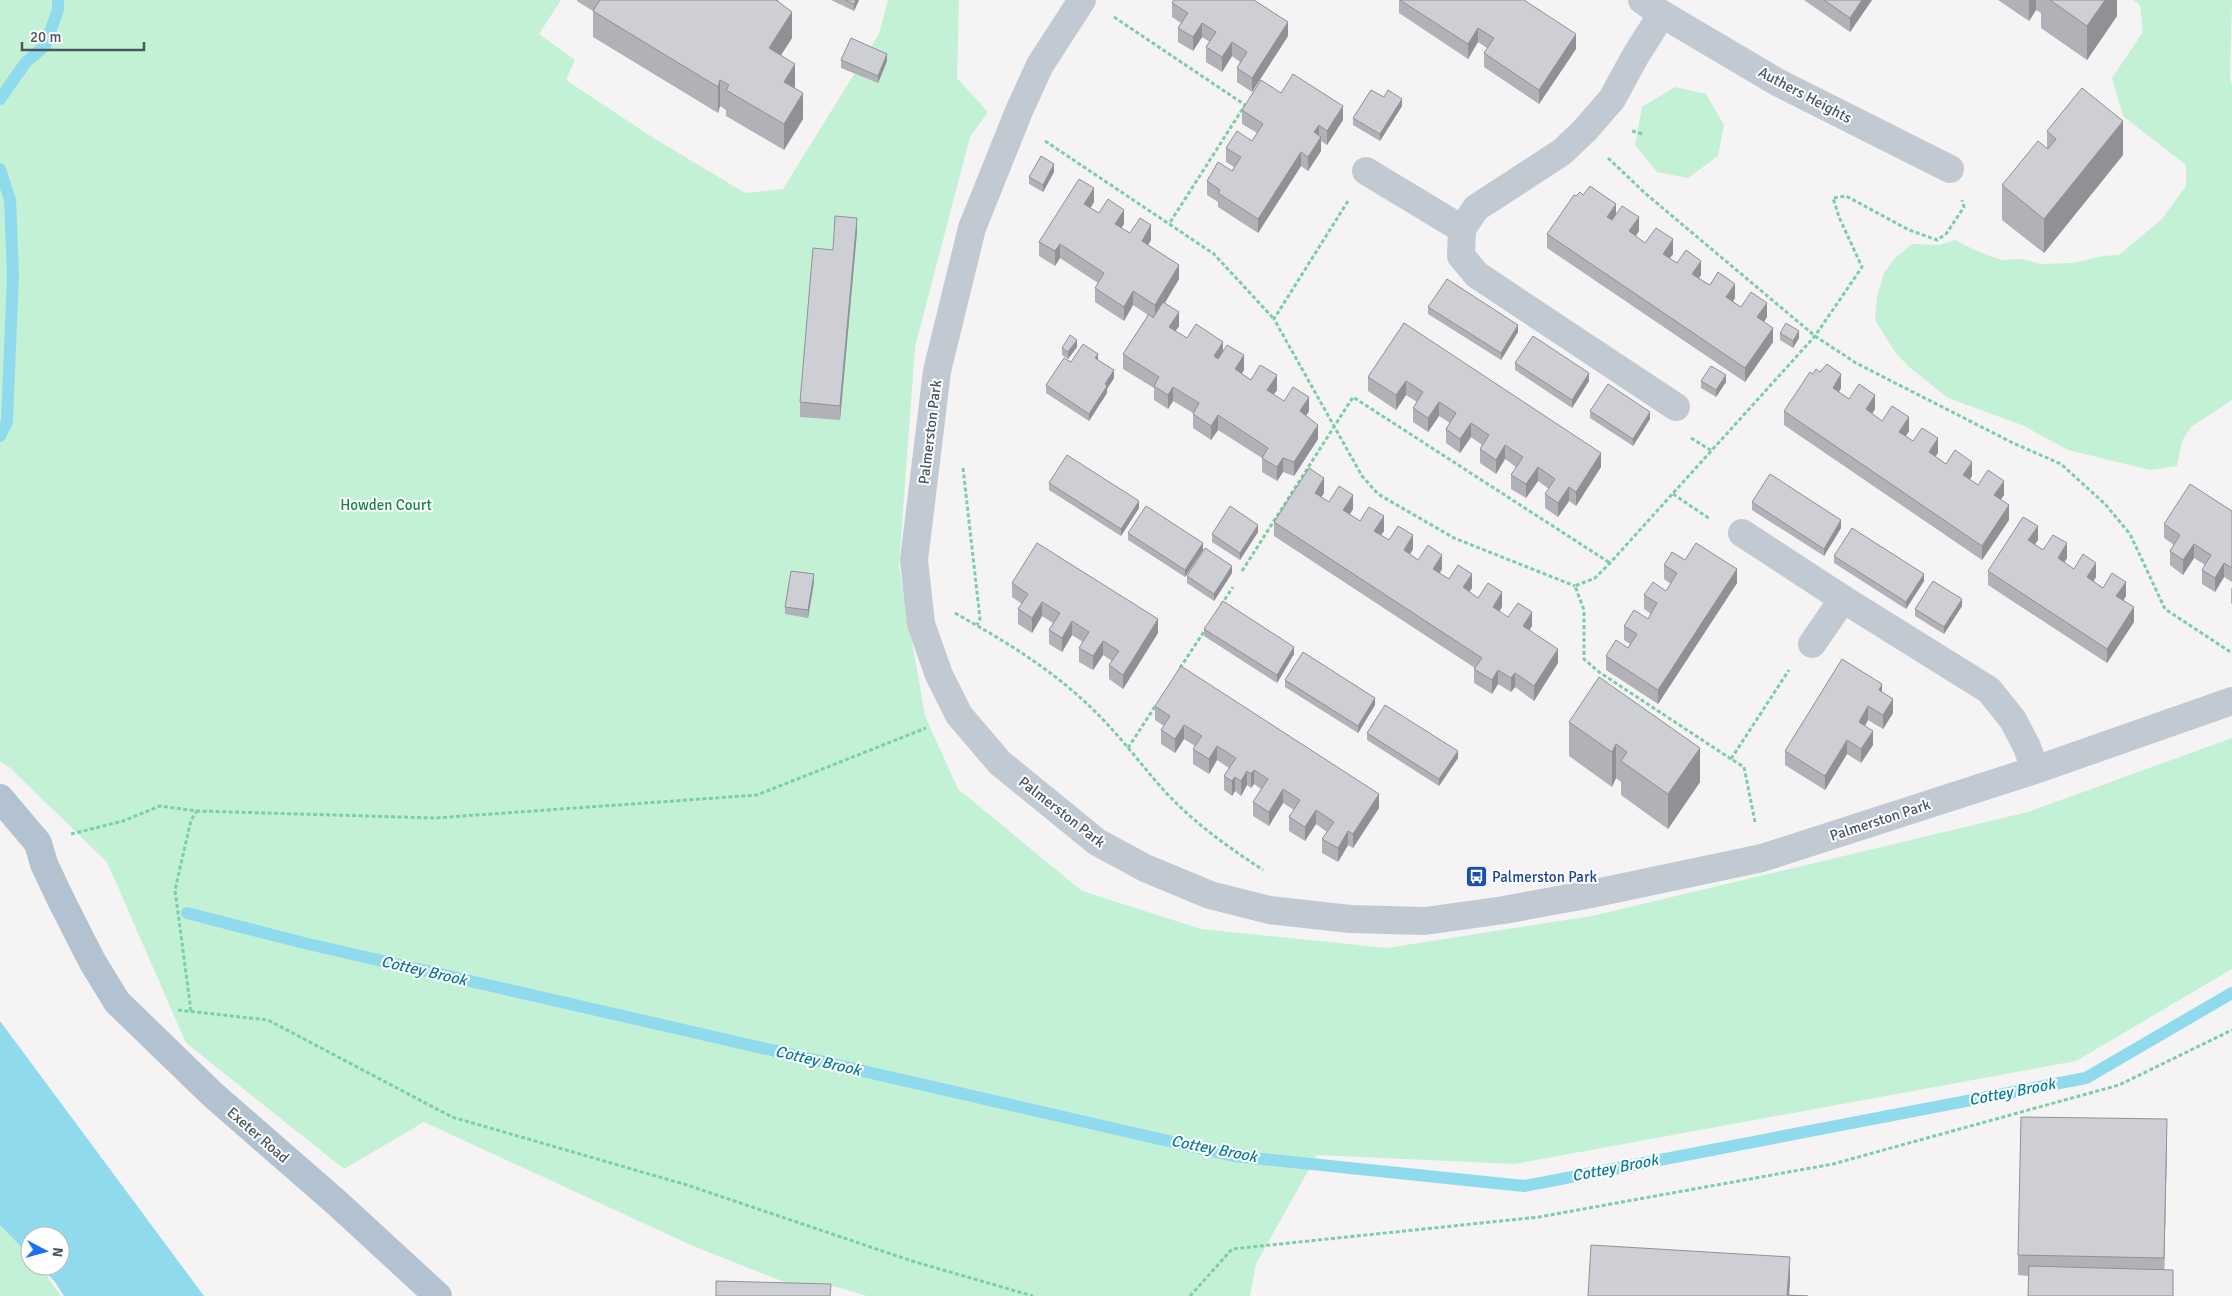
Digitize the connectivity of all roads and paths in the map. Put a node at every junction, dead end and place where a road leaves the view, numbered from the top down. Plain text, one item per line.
1 (1082, 0) edge
2 (1652, 7) edge
3 (1113, 16) dead end
4 (1013, 125) junction
5 (1581, 134) junction
6 (1950, 169) joint
7 (1366, 171) joint
8 (1169, 224) junction
9 (1462, 229) junction
10 (1274, 319) junction
11 (1815, 336) junction
12 (1676, 407) dead end
13 (1333, 427) junction
14 (962, 463) dead end
15 (1673, 494) junction
16 (1742, 533) joint
17 (1610, 563) junction
18 (1242, 571) dead end
19 (1575, 586) junction
20 (1233, 587) dead end
21 (918, 598) junction
22 (1843, 599) junction
23 (1217, 611) edge
24 (1212, 619) edge
25 (977, 626) junction
26 (1812, 644) joint
27 (2232, 653) edge
28 (1175, 675) edge
29 (1160, 699) edge
30 (2232, 701) edge
31 (959, 715) junction
32 (1128, 748) junction
33 (1731, 759) junction
34 (2035, 770) junction
35 (0, 798) edge
36 (197, 811) junction
37 (41, 853) junction
38 (1762, 858) junction
39 (1267, 872) dead end
40 (173, 1009) dead end
41 (191, 1012) junction
42 (2232, 1030) edge
43 (438, 1296) edge
44 (1033, 1296) edge
45 (1190, 1296) edge

1 - 4 street, Palmerston Park
2 - 5 street, Authers Heights
2 - 6 street, Authers Heights
3 - 8 path
4 - 8 path
4 - 21 street, Palmerston Park
5 - 9 street, Authers Heights
5 - 11 path
6 - 11 path
7 - 9 street
7 - 10 path
8 - 10 path
9 - 12 street
10 - 13 path
11 - 15 path
11 - 27 path
13 - 17 path
13 - 18 path
13 - 19 path
14 - 25 path
15 - 16 path
15 - 17 path
16 - 22 street
17 - 19 path
19 - 33 path
20 - 23 path
21 - 25 path
21 - 31 street, Palmerston Park
22 - 26 street
22 - 34 street
24 - 28 path
25 - 32 path
26 - 33 path
29 - 32 path
30 - 34 street, Palmerston Park
31 - 36 path
31 - 38 street, Palmerston Park
32 - 39 path
33 - 38 path
34 - 38 street, Palmerston Park
35 - 37 main road
36 - 37 path
36 - 41 path
37 - 43 main road, Exeter Road
40 - 41 path
41 - 44 path
42 - 45 path

